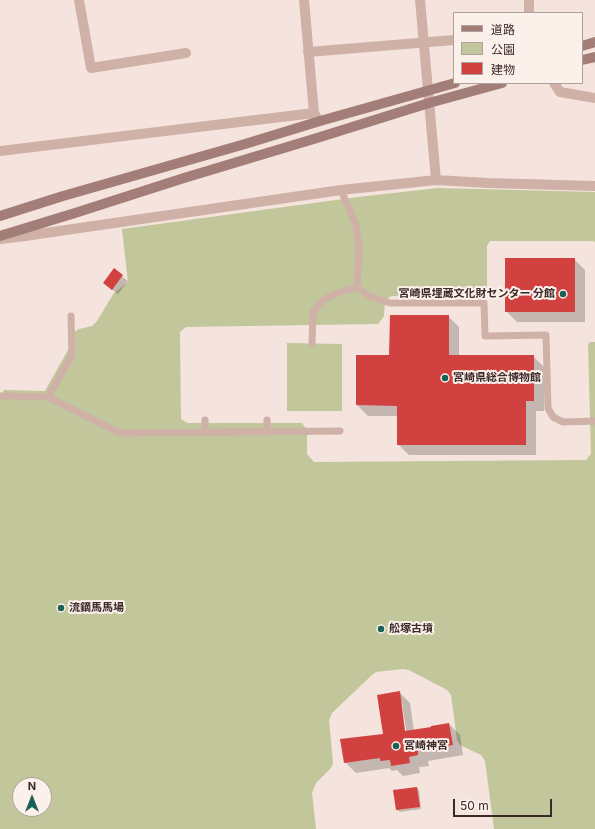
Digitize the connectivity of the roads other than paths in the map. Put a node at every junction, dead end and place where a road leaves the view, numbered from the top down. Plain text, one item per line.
1 (79, 0) edge
2 (304, 0) edge
3 (420, 0) edge
4 (529, 0) edge
5 (529, 12) edge
6 (453, 40) edge
7 (424, 42) junction
8 (595, 42) edge
9 (583, 46) edge
10 (308, 52) junction
11 (186, 53) dead end
12 (595, 57) edge
13 (583, 60) edge
14 (453, 84) edge
15 (498, 84) edge
16 (555, 84) edge
17 (428, 91) junction
18 (595, 98) edge
19 (429, 103) junction
20 (317, 117) junction
21 (0, 151) edge
22 (436, 180) junction
23 (595, 186) edge
24 (341, 190) junction
25 (0, 216) edge
26 (0, 236) edge
27 (0, 239) edge
28 (357, 287) junction
29 (71, 316) dead end
30 (312, 344) dead end
31 (0, 396) edge
32 (48, 397) junction
33 (205, 420) dead end
34 (267, 420) dead end
35 (595, 421) edge
36 (340, 431) dead end
37 (205, 432) junction
38 (267, 432) junction

1 - 11 street
2 - 10 street
3 - 7 street
4 - 5 street
6 - 7 street
7 - 10 street
7 - 17 street
8 - 9 street
10 - 20 street
12 - 13 street
14 - 17 street
15 - 19 street
16 - 18 street
17 - 19 street
17 - 20 street
19 - 22 street
19 - 26 street
20 - 21 street
20 - 25 street
22 - 23 street
22 - 24 street
24 - 27 street
24 - 28 lane
28 - 30 lane
28 - 35 lane
29 - 32 lane
31 - 32 lane
32 - 37 lane
33 - 37 lane
34 - 38 lane
36 - 38 lane
37 - 38 lane

